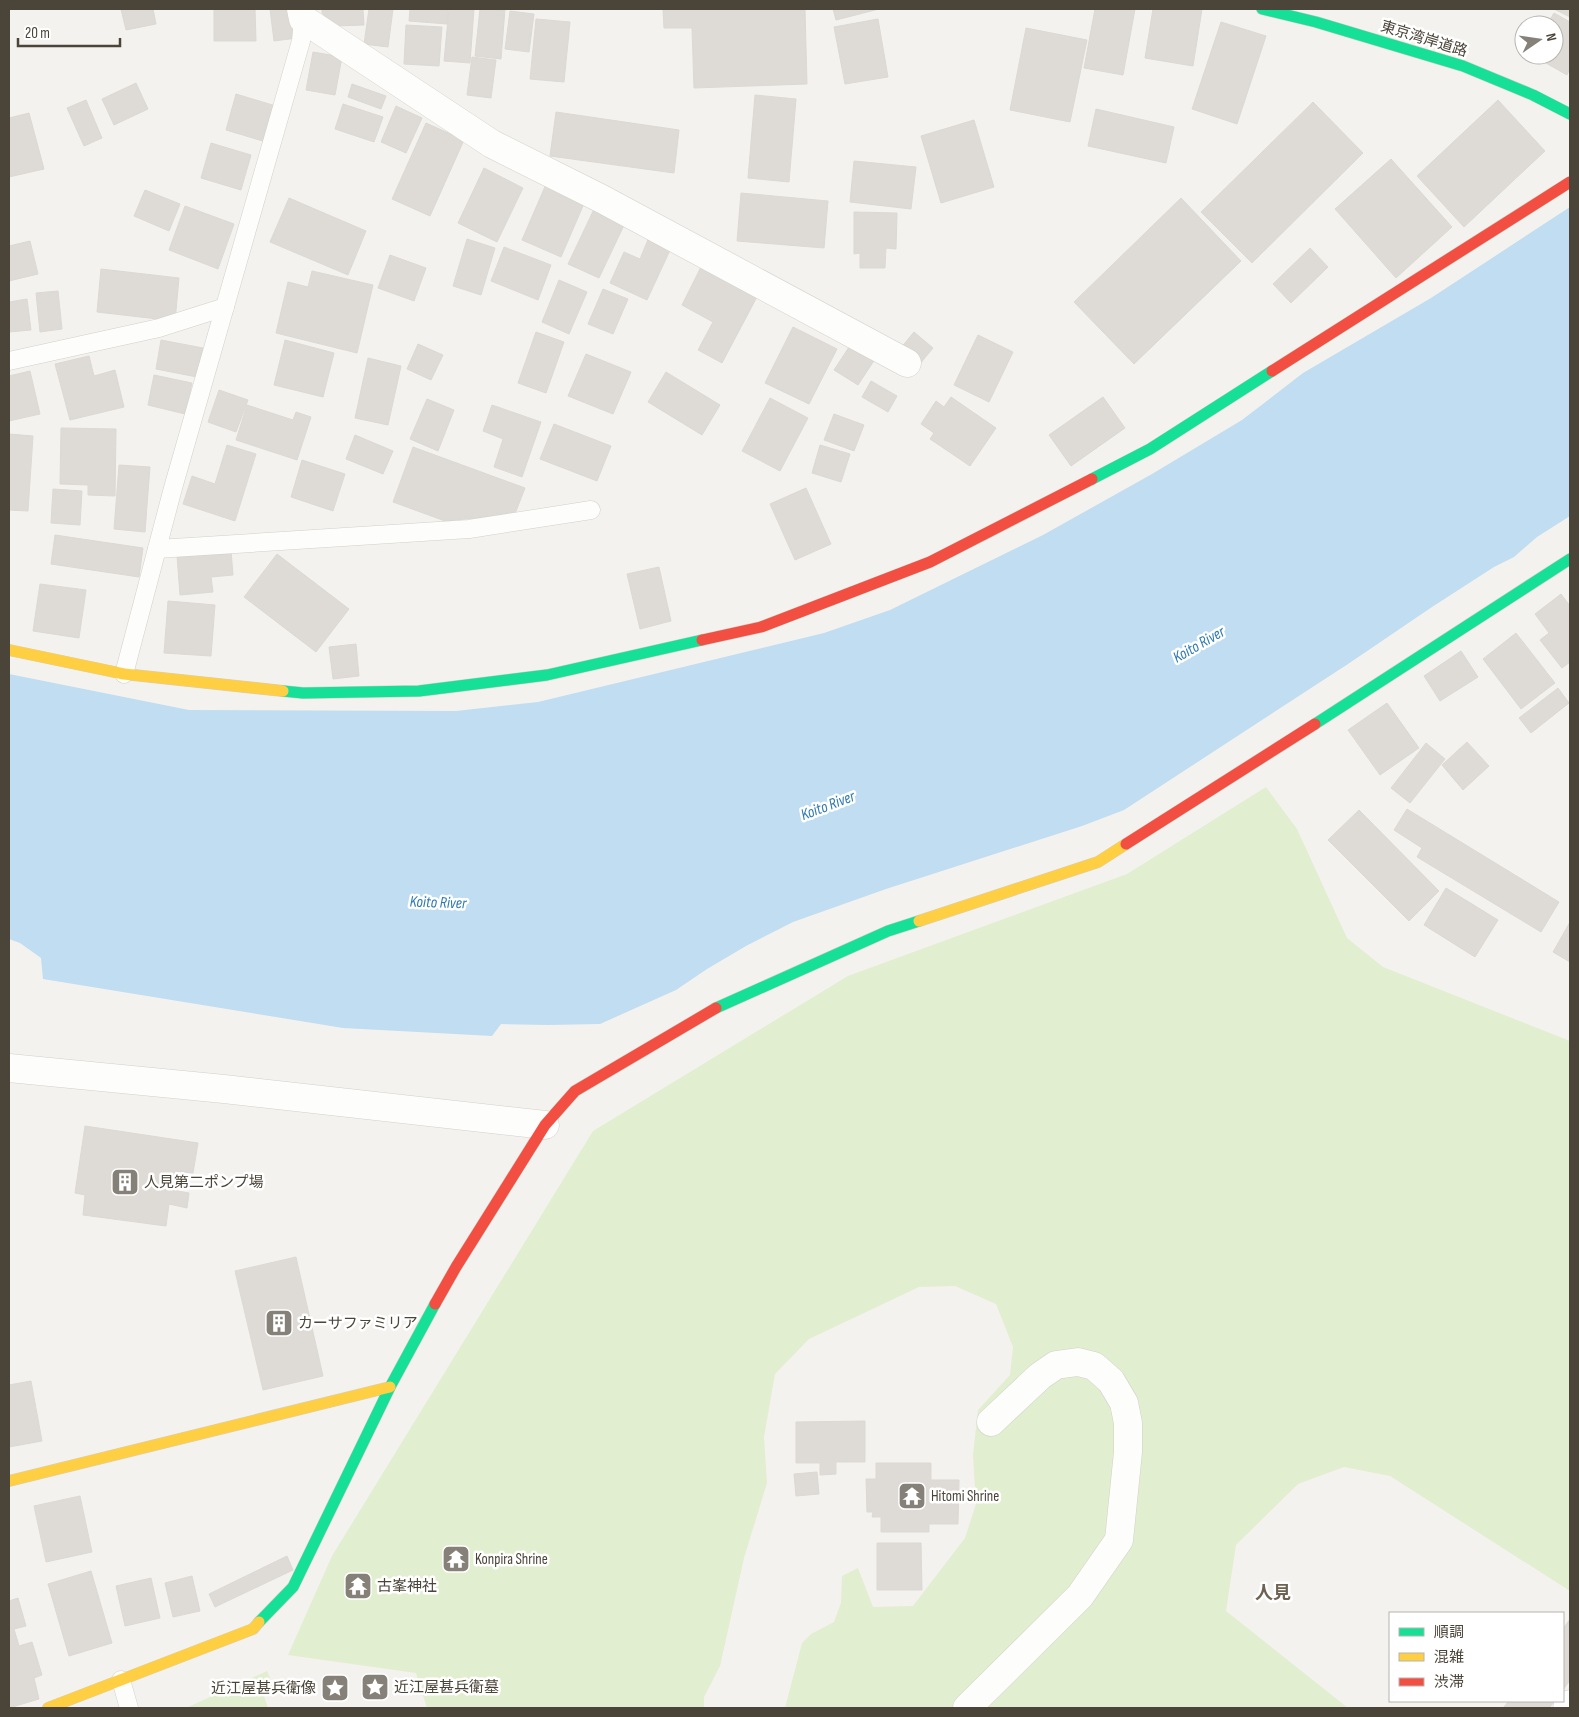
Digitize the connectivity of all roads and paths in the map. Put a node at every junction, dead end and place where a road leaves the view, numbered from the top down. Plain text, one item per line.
1 (1262, 9) edge
2 (302, 14) edge
3 (1570, 114) edge
4 (1570, 182) edge
5 (225, 307) junction
6 (9, 361) edge
7 (907, 363) dead end
8 (591, 510) dead end
9 (157, 549) junction
10 (1570, 559) edge
11 (9, 650) edge
12 (124, 674) junction
13 (9, 1068) edge
14 (545, 1125) junction
15 (390, 1387) junction
16 (991, 1422) dead end
17 (9, 1481) edge
18 (121, 1680) junction
19 (1570, 1704) edge
20 (48, 1708) edge
21 (129, 1708) edge
22 (967, 1708) edge
23 (1567, 1708) edge

1 - 3 main road, 東京湾岸道路
2 - 5 lane
2 - 7 street
4 - 12 main road
5 - 6 lane
5 - 9 lane
8 - 9 lane
9 - 12 lane
10 - 14 main road
11 - 12 main road
13 - 14 street
14 - 15 main road
15 - 17 main road
15 - 18 main road
16 - 22 street
18 - 20 main road
18 - 21 lane
19 - 23 street

